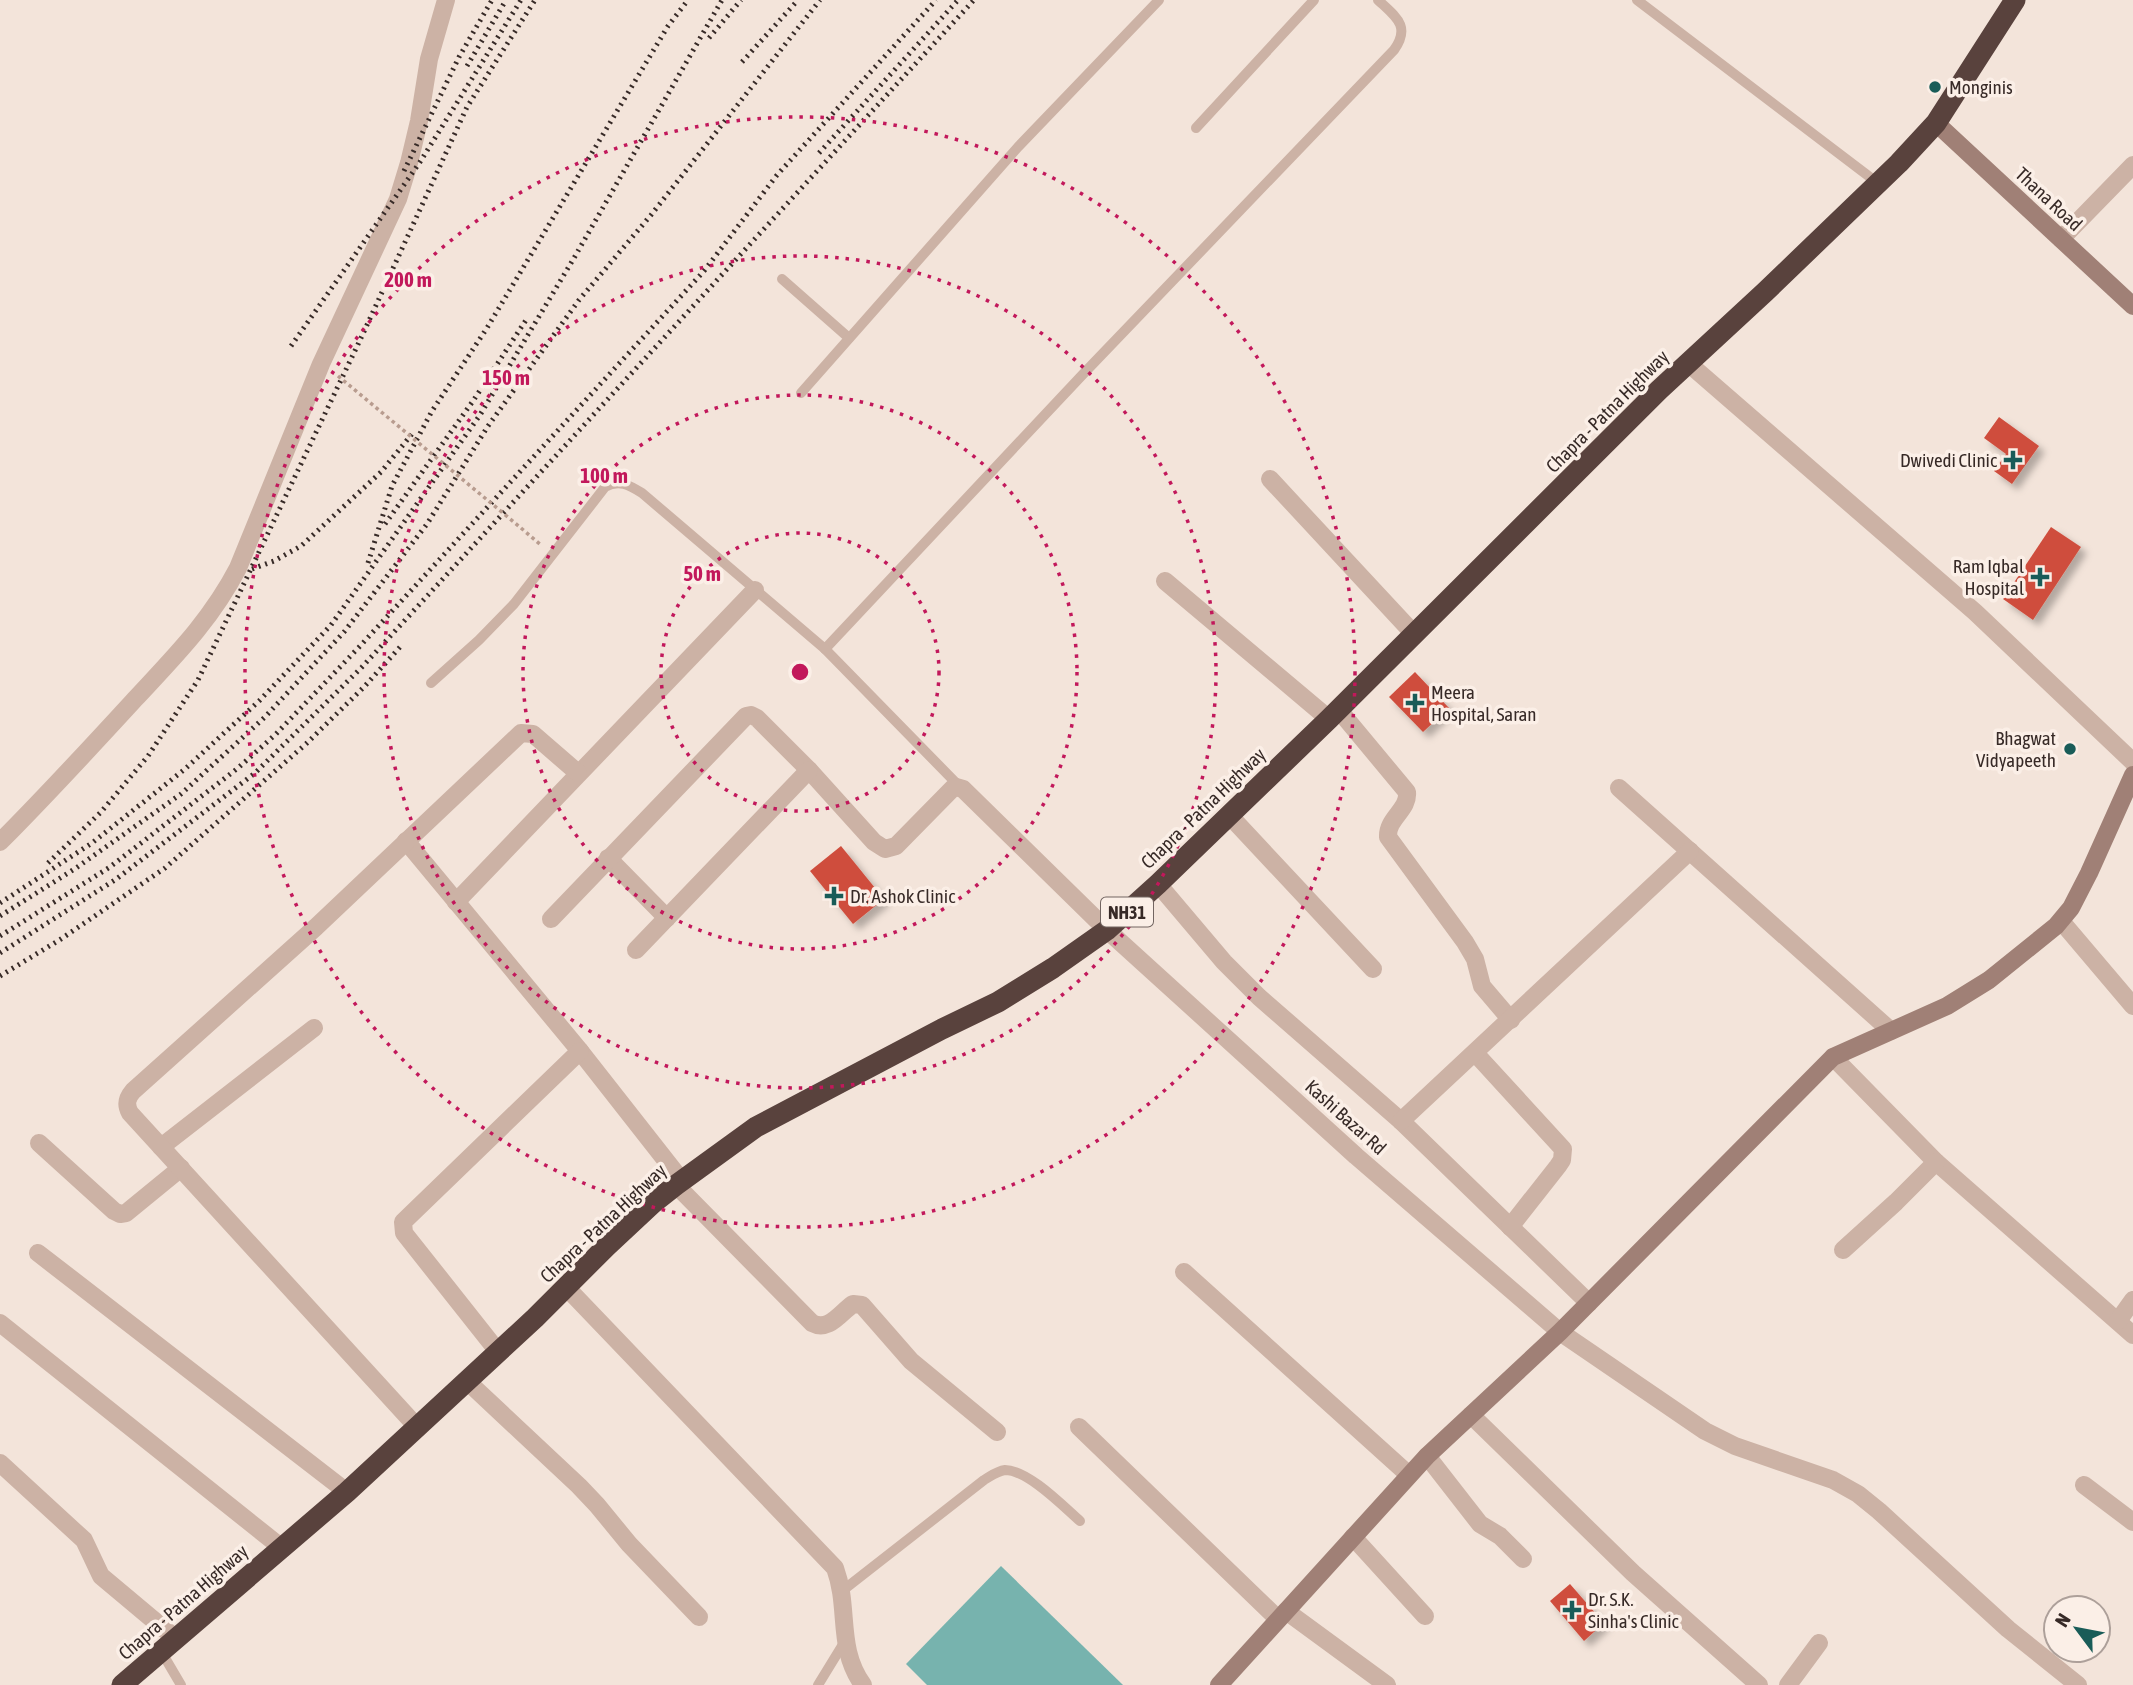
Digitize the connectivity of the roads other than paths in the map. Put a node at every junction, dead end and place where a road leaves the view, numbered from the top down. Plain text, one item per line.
1 (446, 0) edge
2 (1159, 0) edge
3 (1314, 0) edge
4 (1378, 0) edge
5 (1637, 0) edge
6 (2015, 0) edge
7 (1936, 123) junction
8 (1196, 128) dead end
9 (2133, 165) edge
10 (1878, 184) junction
11 (2061, 239) junction
12 (782, 279) dead end
13 (2133, 306) edge
14 (849, 338) junction
15 (1688, 363) junction
16 (801, 393) dead end
17 (1270, 480) dead end
18 (1165, 581) dead end
19 (755, 590) junction
20 (1414, 634) junction
21 (825, 649) junction
22 (431, 683) dead end
23 (1333, 714) junction
24 (2133, 762) edge
25 (809, 770) junction
26 (578, 773) junction
27 (2133, 775) edge
28 (960, 787) junction
29 (1619, 788) dead end
30 (1229, 815) junction
31 (406, 841) junction
32 (0, 842) edge
33 (1690, 851) junction
34 (608, 858) junction
35 (1158, 884) junction
36 (456, 902) junction
37 (667, 918) junction
38 (551, 919) dead end
39 (2061, 921) junction
40 (1107, 930) junction
41 (636, 950) dead end
42 (1373, 969) dead end
43 (2133, 1006) edge
44 (1511, 1020) junction
45 (314, 1028) dead end
46 (1891, 1031) junction
47 (580, 1051) junction
48 (1475, 1053) junction
49 (1833, 1057) junction
50 (1401, 1121) junction
51 (39, 1143) dead end
52 (161, 1147) junction
53 (1936, 1162) junction
54 (181, 1168) junction
55 (679, 1183) junction
56 (1510, 1227) junction
57 (1843, 1250) dead end
58 (38, 1253) dead end
59 (1184, 1272) dead end
60 (566, 1287) junction
61 (2133, 1300) edge
62 (1589, 1303) junction
63 (2118, 1321) junction
64 (0, 1323) edge
65 (1560, 1332) junction
66 (2133, 1335) edge
67 (499, 1353) junction
68 (468, 1382) junction
69 (1471, 1415) junction
70 (1079, 1427) dead end
71 (418, 1428) junction
72 (997, 1432) dead end
73 (1427, 1456) junction
74 (0, 1463) edge
75 (1409, 1475) junction
76 (2084, 1485) dead end
77 (347, 1492) junction
78 (1080, 1521) dead end
79 (2133, 1522) edge
80 (1353, 1537) junction
81 (282, 1548) junction
82 (1524, 1559) dead end
83 (842, 1591) junction
84 (1282, 1615) junction
85 (1425, 1616) dead end
86 (699, 1617) dead end
87 (845, 1641) junction
88 (1819, 1643) dead end
89 (168, 1645) junction
90 (1796, 1682) edge
91 (122, 1685) edge
92 (181, 1685) edge
93 (818, 1685) edge
94 (863, 1685) edge
95 (1219, 1685) edge
96 (1387, 1685) edge
97 (1759, 1685) edge
98 (2078, 1685) edge

1 - 32 street
2 - 14 lane
3 - 8 lane
4 - 21 lane
5 - 10 lane
6 - 7 highway, Chapra - Patna Highway / NH31
7 - 10 highway, Chapra - Patna Highway / NH31
7 - 11 street, Thana Road
9 - 11 street
10 - 15 highway, Chapra - Patna Highway / NH31
11 - 13 street, Thana Road
12 - 14 lane
14 - 16 lane
15 - 20 highway, Chapra - Patna Highway / NH31
15 - 24 street
17 - 20 street
18 - 23 street
19 - 21 lane
19 - 22 lane
19 - 26 street
20 - 23 highway, Chapra - Patna Highway / NH31
21 - 28 lane
23 - 30 highway, Chapra - Patna Highway / NH31
23 - 44 street
25 - 28 street
25 - 34 street
25 - 37 street
26 - 31 street
26 - 36 street
27 - 39 street
28 - 40 street, Kashi Bazar Rd
29 - 33 street
30 - 35 highway, Chapra - Patna Highway / NH31
30 - 42 street
31 - 36 street
31 - 52 street
33 - 44 street
33 - 46 street
34 - 37 street
34 - 38 street
35 - 40 highway, Chapra - Patna Highway / NH31
35 - 50 street
36 - 47 street
37 - 41 street
39 - 43 street
39 - 46 street
40 - 55 highway, Chapra - Patna Highway / NH31
40 - 65 street, Kashi Bazar Rd
44 - 48 street
45 - 52 street
46 - 49 street
47 - 55 street
47 - 67 street
48 - 50 street
48 - 56 street
49 - 53 street
49 - 62 street
50 - 56 street
51 - 54 street
52 - 54 street
53 - 57 street
53 - 63 street
54 - 71 street
55 - 60 highway, Chapra - Patna Highway / NH31
55 - 72 street
56 - 62 street
58 - 77 street
59 - 75 street
60 - 67 highway, Chapra - Patna Highway / NH31
60 - 83 street
61 - 63 street
62 - 65 street
63 - 66 street
64 - 81 street
65 - 69 street
65 - 98 street, Kashi Bazar Rd
67 - 68 highway, Chapra - Patna Highway / NH31
68 - 71 highway, Chapra - Patna Highway / NH31
68 - 86 street
69 - 73 street
69 - 97 street
70 - 84 street
71 - 77 highway, Chapra - Patna Highway / NH31
73 - 75 street
73 - 82 street
74 - 89 street
75 - 80 street
76 - 79 street
77 - 81 highway, Chapra - Patna Highway / NH31
78 - 83 lane
80 - 84 street
80 - 85 street
81 - 89 highway, Chapra - Patna Highway / NH31
83 - 87 street
84 - 95 street
84 - 96 street
87 - 93 lane
87 - 94 street
88 - 90 street
89 - 91 highway, Chapra - Patna Highway / NH31
89 - 92 lane

